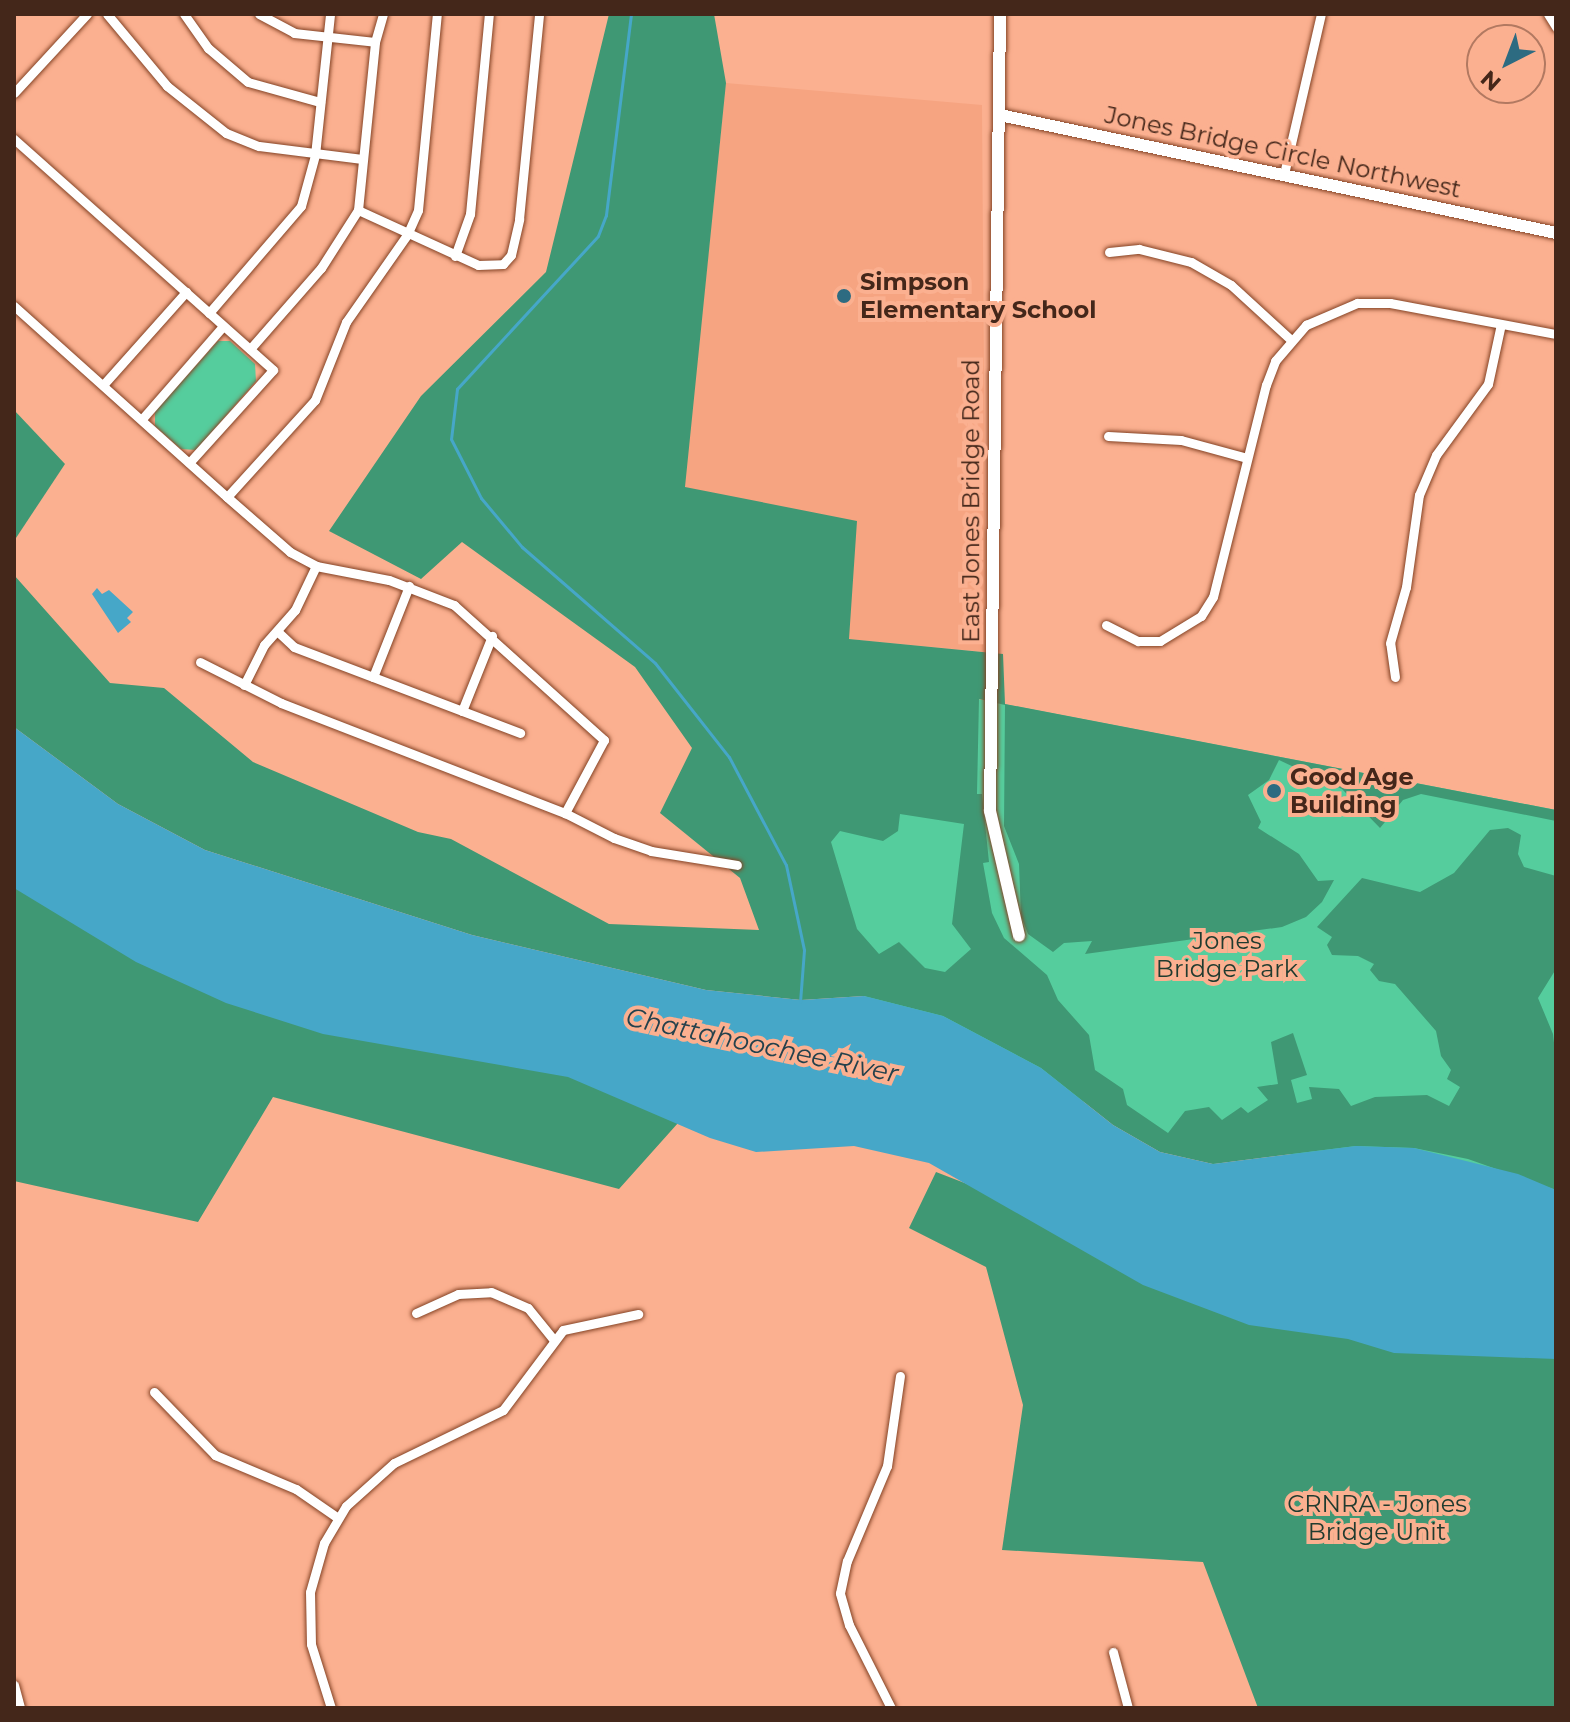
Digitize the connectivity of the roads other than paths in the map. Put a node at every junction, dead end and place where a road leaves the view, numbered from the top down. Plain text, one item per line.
1 (87, 14) edge
2 (107, 14) edge
3 (184, 14) edge
4 (259, 14) edge
5 (330, 14) edge
6 (383, 14) edge
7 (437, 14) edge
8 (489, 14) edge
9 (539, 14) edge
10 (1000, 14) edge
11 (1321, 14) edge
12 (1548, 14) edge
13 (1556, 27) edge
14 (326, 38) junction
15 (375, 42) junction
16 (14, 93) edge
17 (320, 102) junction
18 (1000, 115) junction
19 (14, 139) edge
20 (315, 155) junction
21 (362, 159) junction
22 (1284, 174) junction
23 (358, 210) junction
24 (1556, 233) edge
25 (407, 235) junction
26 (1109, 252) dead end
27 (455, 256) junction
28 (186, 292) junction
29 (14, 306) edge
30 (209, 313) junction
31 (1501, 324) junction
32 (223, 326) junction
33 (1556, 334) edge
34 (1290, 339) junction
35 (250, 349) junction
36 (103, 385) junction
37 (142, 419) junction
38 (1108, 436) dead end
39 (1247, 458) junction
40 (189, 463) junction
41 (227, 497) junction
42 (316, 566) junction
43 (409, 586) junction
44 (1106, 625) dead end
45 (277, 631) junction
46 (492, 636) junction
47 (200, 662) dead end
48 (373, 677) junction
49 (1395, 677) dead end
50 (244, 685) junction
51 (462, 711) junction
52 (520, 733) dead end
53 (565, 813) junction
54 (737, 865) dead end
55 (1019, 936) dead end
56 (416, 1313) dead end
57 (638, 1314) dead end
58 (553, 1339) junction
59 (900, 1376) dead end
60 (154, 1392) dead end
61 (338, 1518) junction
62 (1113, 1652) dead end
63 (14, 1685) edge
64 (20, 1708) edge
65 (331, 1708) edge
66 (891, 1708) edge
67 (1128, 1708) edge

1 - 16 street
2 - 20 street
3 - 17 street
4 - 14 street
5 - 14 street
6 - 15 street
7 - 25 street
8 - 27 street
9 - 27 street
10 - 18 street, East Jones Bridge Road
11 - 22 street
12 - 13 street
14 - 15 street
14 - 17 street
15 - 21 street
17 - 20 street
18 - 22 street, Jones Bridge Circle Northwest
18 - 55 street, East Jones Bridge Road
19 - 28 street
20 - 21 street
20 - 30 street
21 - 23 street
22 - 24 street, Jones Bridge Circle Northwest
23 - 25 street
23 - 35 street
25 - 27 street
25 - 41 street
26 - 34 street
28 - 30 street
28 - 36 street
29 - 36 street
30 - 32 street
31 - 33 street
31 - 34 street
31 - 49 street
32 - 35 street
32 - 37 street
34 - 39 street
35 - 40 street
36 - 37 street
37 - 40 street
38 - 39 street
39 - 44 street
40 - 41 street
41 - 42 street
42 - 43 street
42 - 45 street
43 - 46 street
43 - 48 street
45 - 48 street
45 - 50 street
46 - 51 street
46 - 53 street
47 - 50 street
48 - 51 street
50 - 53 street
51 - 52 street
53 - 54 street
56 - 58 street
57 - 58 street
58 - 61 street
59 - 66 street
60 - 61 street
61 - 65 street
62 - 67 street
63 - 64 street

